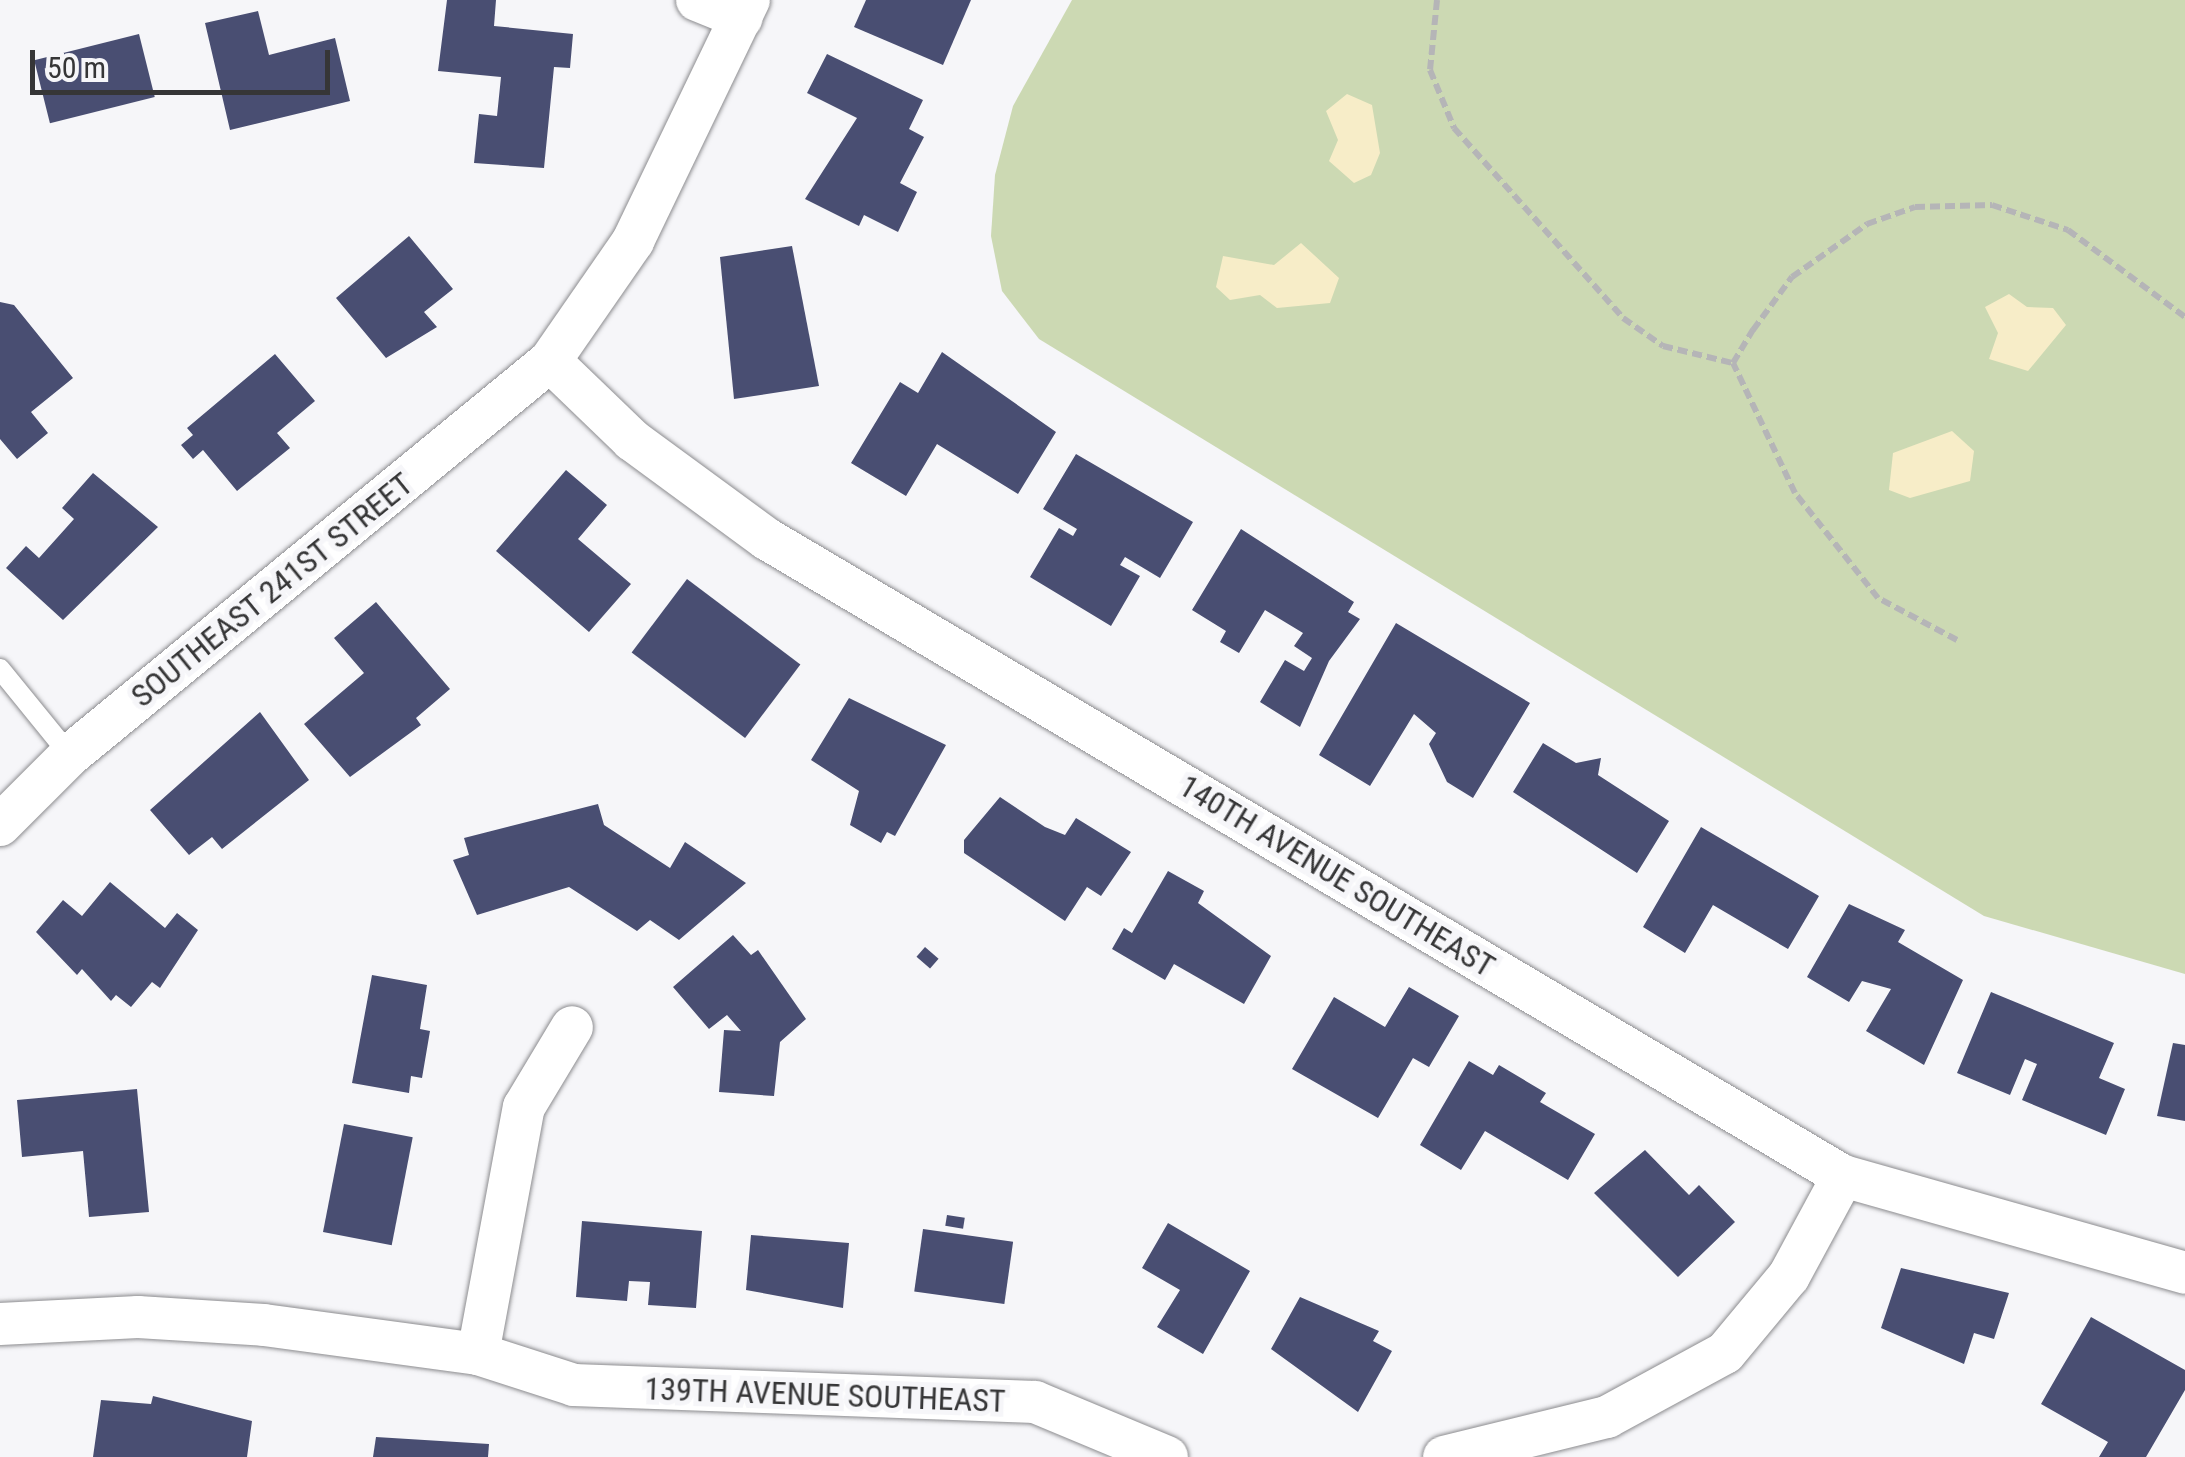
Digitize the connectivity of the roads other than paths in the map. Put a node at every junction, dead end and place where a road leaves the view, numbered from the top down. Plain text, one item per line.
1 (697, 0) edge
2 (745, 9) edge
3 (550, 361) junction
4 (0, 669) edge
5 (70, 755) junction
6 (0, 825) edge
7 (572, 1027) dead end
8 (1842, 1176) junction
9 (2185, 1273) edge
10 (0, 1324) edge
11 (478, 1354) junction
12 (1167, 1457) edge
13 (1444, 1457) edge

1 - 2 street
2 - 3 street, SOUTHEAST 241ST STREET
3 - 5 street, SOUTHEAST 241ST STREET
3 - 8 street, 140TH AVENUE SOUTHEAST
4 - 5 lane
5 - 6 street, SOUTHEAST 241ST STREET
7 - 11 street
8 - 9 street, 140TH AVENUE SOUTHEAST
8 - 13 street
10 - 11 street, 139TH AVENUE SOUTHEAST
11 - 12 street, 139TH AVENUE SOUTHEAST

